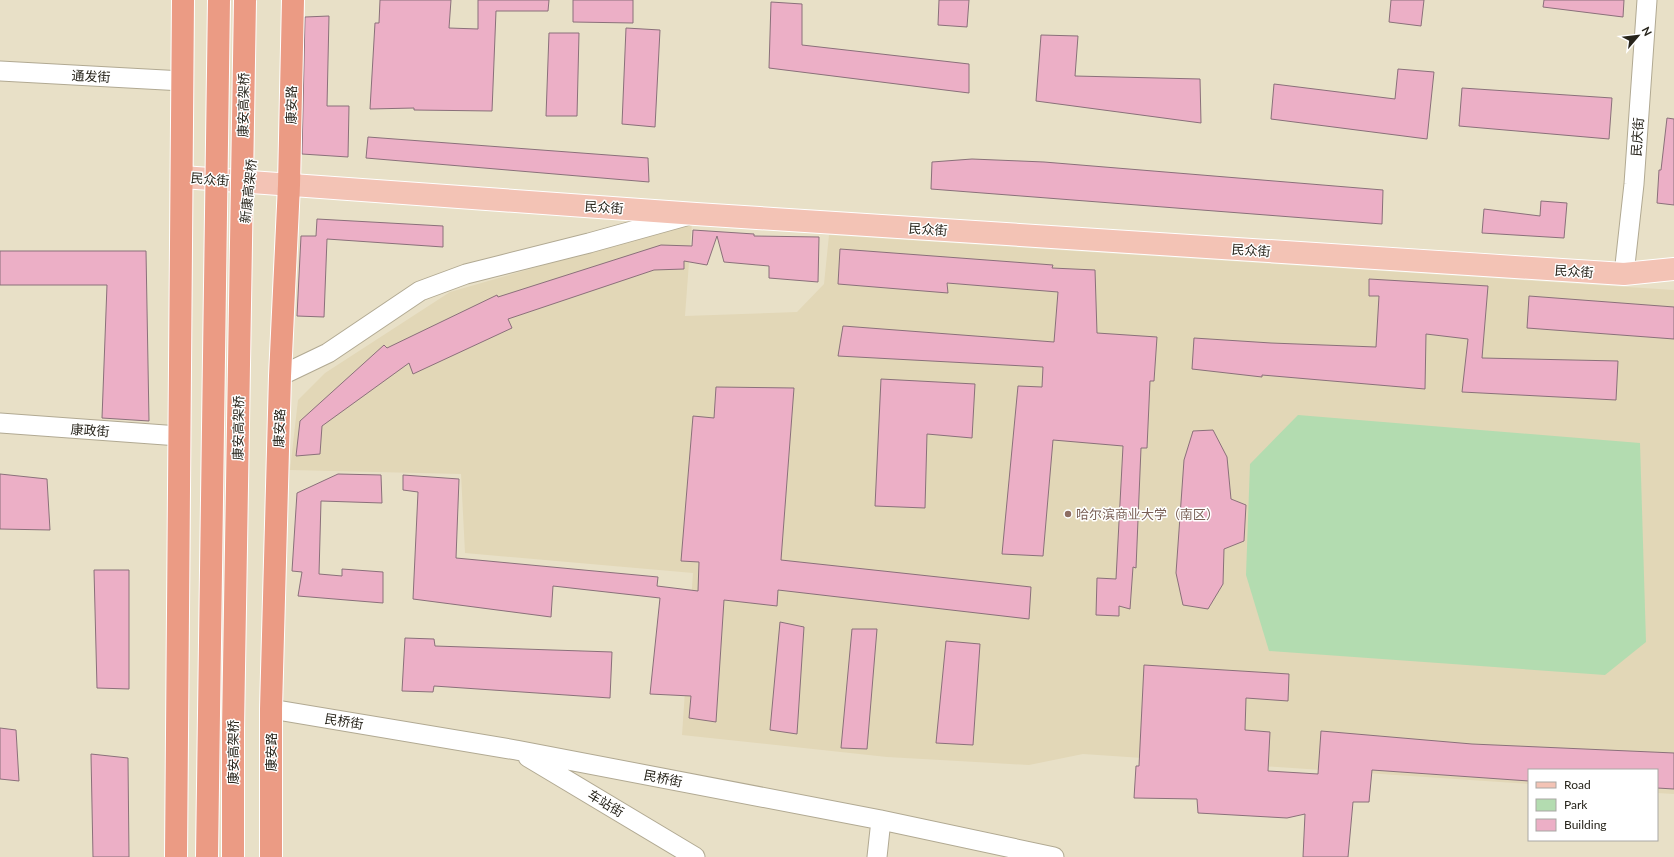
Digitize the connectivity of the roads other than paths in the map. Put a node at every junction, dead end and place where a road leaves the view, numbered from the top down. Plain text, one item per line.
1 (183, 0) edge
2 (207, 0) edge
3 (218, 0) edge
4 (245, 0) edge
5 (257, 0) edge
6 (293, 0) edge
7 (1647, 0) edge
8 (0, 71) edge
9 (183, 81) junction
10 (182, 176) junction
11 (289, 185) junction
12 (696, 214) junction
13 (216, 261) junction
14 (240, 262) junction
15 (1674, 269) edge
16 (1624, 274) junction
17 (280, 376) junction
18 (0, 423) edge
19 (179, 436) junction
20 (271, 709) junction
21 (516, 750) junction
22 (881, 820) junction
23 (176, 857) edge
24 (207, 857) edge
25 (233, 857) edge
26 (271, 857) edge
27 (695, 857) edge
28 (878, 857) edge
29 (1054, 857) edge

1 - 9 highway
2 - 13 highway, bridge
3 - 13 highway, 康安高架桥, bridge
4 - 14 highway, 康安高架桥, bridge
5 - 14 highway, 新康高架桥, bridge
6 - 11 highway, 康安路
7 - 16 street, 民庆街
8 - 9 street, 通发街
9 - 10 highway
10 - 11 main road, 民众街
10 - 19 highway
11 - 12 main road, 民众街
11 - 17 highway, 康安路
12 - 16 main road, 民众街
12 - 17 street
13 - 24 highway, 康安高架桥, bridge
14 - 25 highway, 康安高架桥, bridge
15 - 16 main road, 民众街
17 - 20 highway, 康安路
18 - 19 street, 康政街
19 - 23 highway
20 - 21 street, 民桥街
20 - 26 highway, 康安路
21 - 22 street, 民桥街
21 - 27 street, 车站街
22 - 28 street
22 - 29 street, 民桥街

